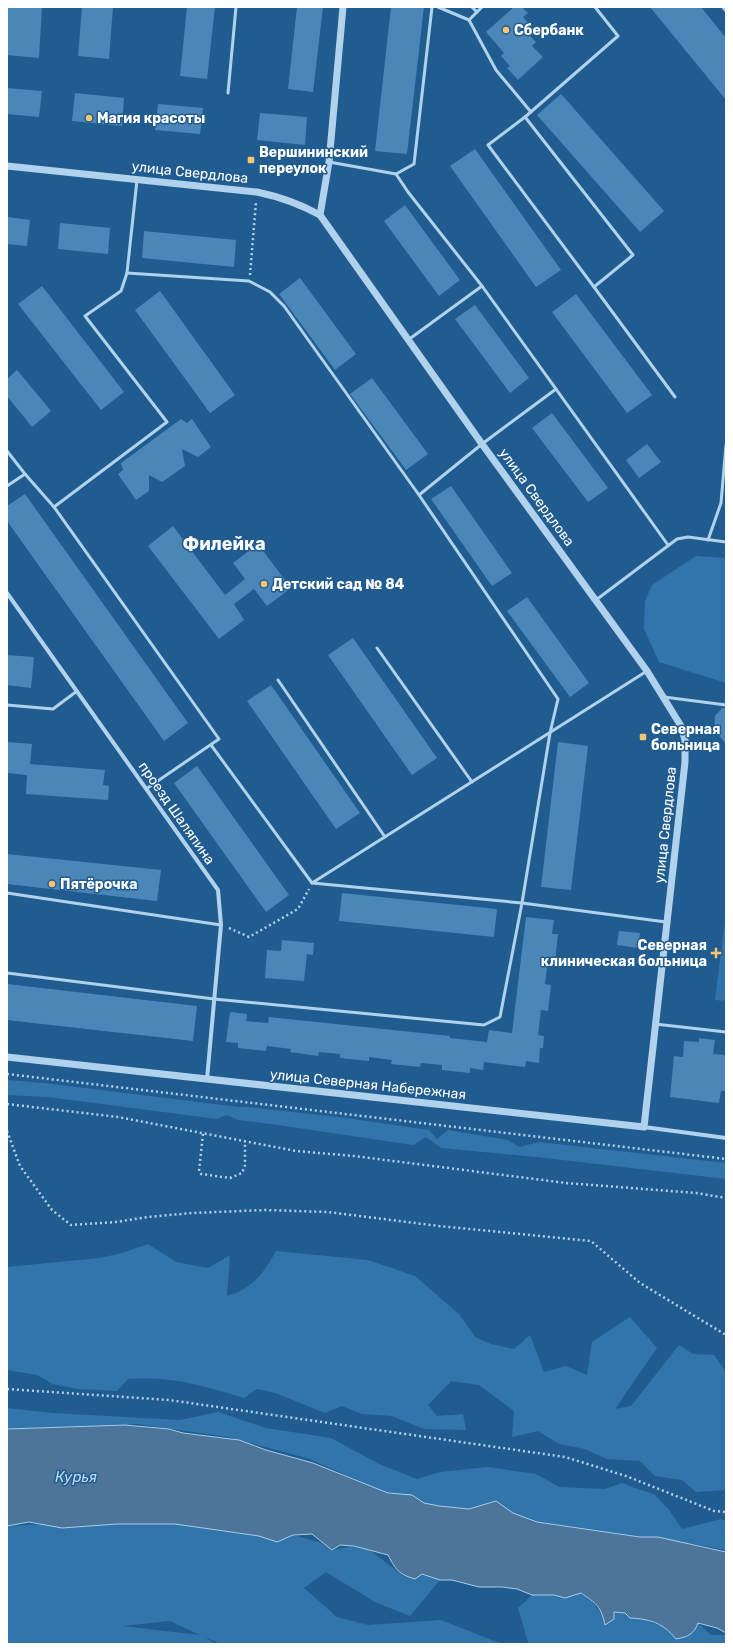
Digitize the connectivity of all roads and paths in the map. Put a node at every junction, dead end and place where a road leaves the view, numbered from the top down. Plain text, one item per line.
1 (236, 7) edge
2 (343, 7) edge
3 (432, 7) edge
4 (438, 7) edge
5 (472, 7) edge
6 (482, 7) edge
7 (595, 7) edge
8 (723, 7) edge
9 (726, 11) edge
10 (477, 12) junction
11 (469, 20) junction
12 (228, 93) dead end
13 (531, 112) junction
14 (525, 118) junction
15 (329, 162) junction
16 (7, 166) edge
17 (396, 174) junction
18 (137, 180) junction
19 (257, 192) junction
20 (320, 215) junction
21 (127, 273) junction
22 (249, 281) junction
23 (482, 286) junction
24 (594, 287) junction
25 (408, 340) junction
26 (556, 389) junction
27 (675, 397) dead end
28 (482, 444) junction
29 (726, 445) edge
30 (726, 449) edge
31 (7, 451) edge
32 (25, 474) junction
33 (7, 486) edge
34 (419, 495) junction
35 (54, 507) junction
36 (708, 540) junction
37 (726, 542) edge
38 (668, 545) junction
39 (7, 593) edge
40 (596, 600) junction
41 (377, 648) dead end
42 (646, 671) junction
43 (278, 680) dead end
44 (77, 691) junction
45 (663, 697) junction
46 (7, 705) edge
47 (726, 705) edge
48 (550, 733) junction
49 (210, 745) junction
50 (472, 782) junction
51 (146, 789) junction
52 (385, 837) junction
53 (312, 883) junction
54 (7, 893) edge
55 (522, 903) junction
56 (667, 922) junction
57 (221, 925) junction
58 (7, 973) edge
59 (214, 999) junction
60 (656, 1024) junction
61 (726, 1032) edge
62 (7, 1057) edge
63 (7, 1074) edge
64 (207, 1079) junction
65 (7, 1104) edge
66 (644, 1127) junction
67 (7, 1132) edge
68 (203, 1134) junction
69 (726, 1138) edge
70 (245, 1141) junction
71 (726, 1159) edge
72 (726, 1198) edge
73 (726, 1334) edge
74 (7, 1389) edge
75 (726, 1512) edge

1 - 12 lane
2 - 15 street
3 - 17 lane
4 - 11 lane
5 - 10 lane
6 - 10 lane
7 - 13 lane
8 - 9 lane
10 - 11 lane
11 - 13 lane
13 - 14 lane
14 - 24 lane
14 - 24 lane
15 - 17 lane
15 - 20 street
16 - 18 street, улица Свердлова
17 - 23 lane
18 - 19 street, улица Свердлова
18 - 21 lane
19 - 20 street, улица Свердлова
19 - 22 path
20 - 25 street, улица Свердлова
21 - 22 lane
21 - 35 lane
22 - 34 lane
23 - 25 lane
23 - 26 lane
24 - 27 lane
25 - 28 street, улица Свердлова
26 - 28 lane
26 - 38 lane
28 - 34 lane
28 - 40 street, улица Свердлова
29 - 30 lane
30 - 36 lane
31 - 32 lane
32 - 33 lane
32 - 35 lane
34 - 48 lane
35 - 49 lane
36 - 37 lane
36 - 38 lane
38 - 40 lane
39 - 44 street, проезд Шаляпина
40 - 42 street, улица Свердлова
41 - 50 lane
42 - 45 street, улица Свердлова
42 - 48 lane
43 - 52 lane
44 - 46 lane
44 - 51 street, проезд Шаляпина
45 - 47 lane
45 - 56 street, улица Свердлова
48 - 50 lane
48 - 55 lane
49 - 51 lane
49 - 53 lane
50 - 52 lane
51 - 57 street, проезд Шаляпина
52 - 53 lane
53 - 55 lane
53 - 57 path
54 - 57 lane
55 - 56 lane
55 - 59 lane
56 - 60 street, улица Свердлова
57 - 59 street, проезд Шаляпина
58 - 59 lane
59 - 64 street, проезд Шаляпина
60 - 61 lane
60 - 66 street, улица Свердлова
62 - 64 street, улица Северная Набережная
63 - 71 path
64 - 66 street, улица Северная Набережная
65 - 68 path
66 - 69 street, улица Северная Набережная
67 - 73 path
68 - 70 path
68 - 70 path
70 - 72 path
74 - 75 path

